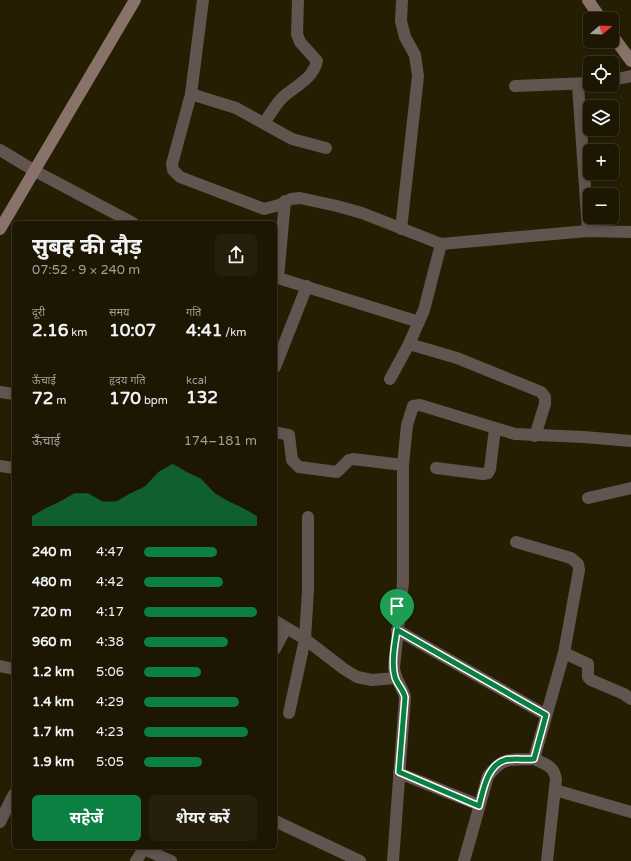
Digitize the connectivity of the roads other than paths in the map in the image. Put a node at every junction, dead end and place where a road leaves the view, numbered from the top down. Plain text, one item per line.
1 (136, 0) edge
2 (203, 0) edge
3 (298, 0) edge
4 (402, 0) edge
5 (588, 0) edge
6 (596, 12) edge
7 (619, 45) edge
8 (631, 61) edge
9 (631, 76) edge
10 (619, 79) edge
11 (583, 84) edge
12 (578, 85) junction
13 (515, 86) dead end
14 (191, 94) junction
15 (264, 123) junction
16 (326, 148) dead end
17 (0, 150) edge
18 (34, 171) junction
19 (285, 201) junction
20 (129, 221) edge
21 (0, 229) edge
22 (401, 229) junction
23 (588, 231) junction
24 (631, 232) edge
25 (441, 244) junction
26 (277, 269) edge
27 (277, 277) edge
28 (307, 286) junction
29 (419, 322) junction
30 (409, 344) junction
31 (277, 362) edge
32 (390, 379) dead end
33 (0, 392) edge
34 (12, 394) edge
35 (495, 429) junction
36 (277, 432) edge
37 (535, 436) junction
38 (631, 442) edge
39 (403, 465) junction
40 (0, 466) edge
41 (12, 468) edge
42 (436, 468) dead end
43 (631, 488) edge
44 (588, 498) dead end
45 (308, 517) dead end
46 (516, 542) dead end
47 (277, 623) edge
48 (286, 628) junction
49 (397, 630) junction
50 (305, 639) junction
51 (277, 645) edge
52 (564, 653) junction
53 (0, 666) edge
54 (12, 669) edge
55 (395, 678) junction
56 (631, 699) edge
57 (289, 713) dead end
58 (546, 715) junction
59 (534, 759) junction
60 (399, 772) junction
61 (555, 790) junction
62 (12, 798) edge
63 (479, 806) junction
64 (631, 812) edge
65 (2, 815) edge
66 (277, 821) edge
67 (143, 849) edge
68 (146, 849) edge
69 (136, 861) edge
70 (171, 861) edge
71 (360, 861) edge
72 (393, 861) edge
73 (464, 861) edge
74 (547, 861) edge

1 - 18 main road
2 - 14 street
3 - 15 street
4 - 22 street
5 - 6 main road
7 - 8 main road
9 - 10 street
11 - 12 street
12 - 13 street
12 - 23 street
14 - 15 street
14 - 19 street
15 - 16 street
17 - 18 street
18 - 20 street
18 - 21 main road
19 - 22 street
19 - 26 street
22 - 25 street
23 - 24 street
23 - 25 street
25 - 29 street
27 - 28 street
28 - 29 street
28 - 31 street
29 - 30 street
30 - 32 street
30 - 37 street
33 - 34 street
35 - 37 street
35 - 39 street
35 - 42 street
36 - 39 street
37 - 38 street
39 - 49 street
40 - 41 street
43 - 44 street
45 - 50 street
46 - 52 street
47 - 48 street
48 - 50 street
48 - 51 street
49 - 55 street
49 - 58 street
50 - 55 street
50 - 57 street
52 - 56 street
52 - 58 street
53 - 54 street
55 - 60 street
58 - 59 street
59 - 61 street
59 - 63 street
60 - 63 street
60 - 72 street
61 - 64 street
61 - 74 street
62 - 65 street
63 - 73 street
66 - 71 street
67 - 69 street
68 - 70 street

